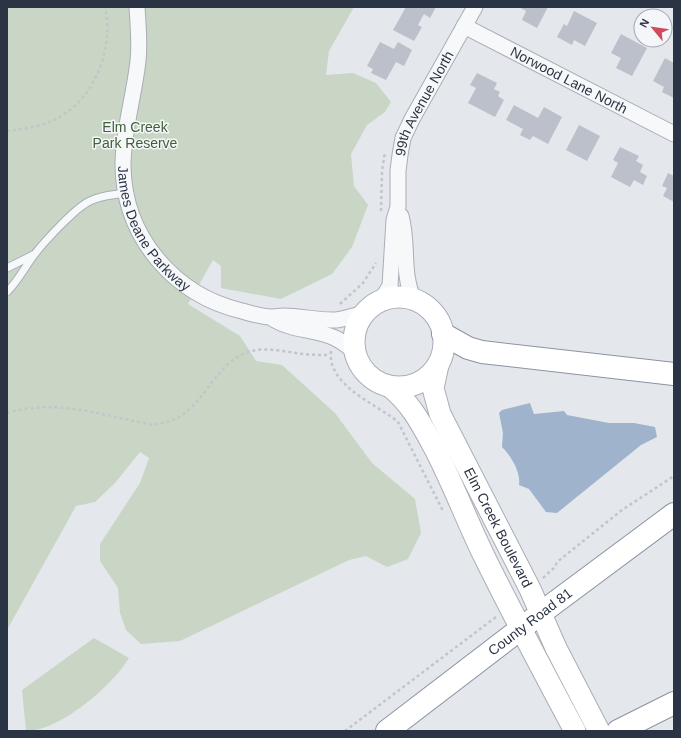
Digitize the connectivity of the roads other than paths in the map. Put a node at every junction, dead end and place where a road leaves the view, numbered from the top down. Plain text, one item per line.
1 (137, 7) edge
2 (475, 7) edge
3 (464, 26) junction
4 (674, 134) edge
5 (126, 194) junction
6 (398, 207) junction
7 (35, 254) junction
8 (7, 268) edge
9 (7, 292) edge
10 (414, 300) junction
11 (373, 307) junction
12 (271, 317) junction
13 (443, 334) junction
14 (356, 353) junction
15 (438, 365) junction
16 (674, 374) edge
17 (389, 386) junction
18 (674, 514) edge
19 (541, 613) junction
20 (520, 629) junction
21 (674, 704) edge
22 (387, 731) edge
23 (575, 731) edge
24 (599, 731) edge
25 (618, 731) edge
26 (636, 731) edge

1 - 5 street, James Deane Parkway
2 - 3 street, 99th Avenue North
3 - 4 street, Norwood Lane North
3 - 6 street, 99th Avenue North
5 - 7 lane
5 - 12 street, James Deane Parkway
6 - 10 street, 99th Avenue North
6 - 11 street, 99th Avenue North
7 - 8 lane
7 - 9 lane
10 - 11 main road
10 - 13 main road
11 - 12 street, James Deane Parkway
11 - 14 main road
12 - 14 street, James Deane Parkway
13 - 15 main road
13 - 16 highway
14 - 17 main road
15 - 17 main road
15 - 19 main road, Elm Creek Boulevard
17 - 20 main road, Elm Creek Boulevard
18 - 19 highway, County Road 81
19 - 20 highway, County Road 81
19 - 24 main road, Elm Creek Boulevard
20 - 22 highway, County Road 81
20 - 23 main road, Elm Creek Boulevard
21 - 25 highway
21 - 26 highway

